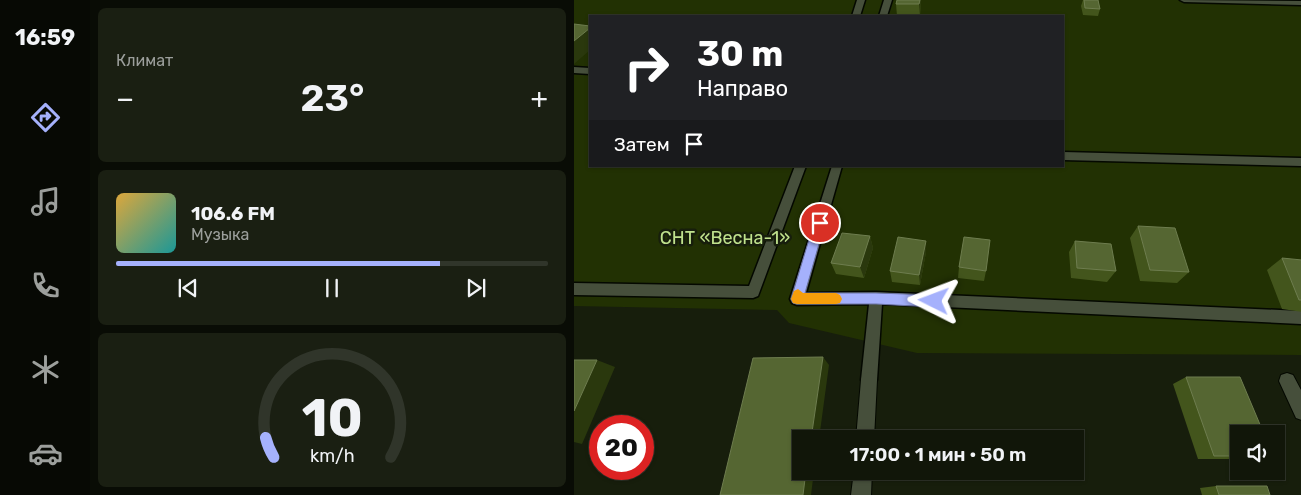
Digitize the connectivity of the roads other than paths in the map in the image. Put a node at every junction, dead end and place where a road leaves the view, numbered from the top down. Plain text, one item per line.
1 (862, 0) edge
2 (888, 0) edge
3 (1184, 0) edge
4 (1301, 3) edge
5 (856, 15) edge
6 (883, 15) edge
7 (574, 70) edge
8 (589, 71) edge
9 (1064, 156) edge
10 (1301, 162) edge
11 (801, 167) edge
12 (837, 167) edge
13 (574, 289) edge
14 (876, 298) junction
15 (1301, 318) edge
16 (869, 380) joint
17 (1287, 381) dead end
18 (1301, 412) edge
19 (866, 430) edge
20 (862, 480) edge
21 (861, 495) edge

1 - 5 lane
2 - 6 lane
3 - 4 lane
7 - 8 lane
9 - 10 lane
11 - 13 lane
12 - 14 lane
14 - 15 lane
14 - 16 lane
16 - 19 street
17 - 18 street
20 - 21 street

